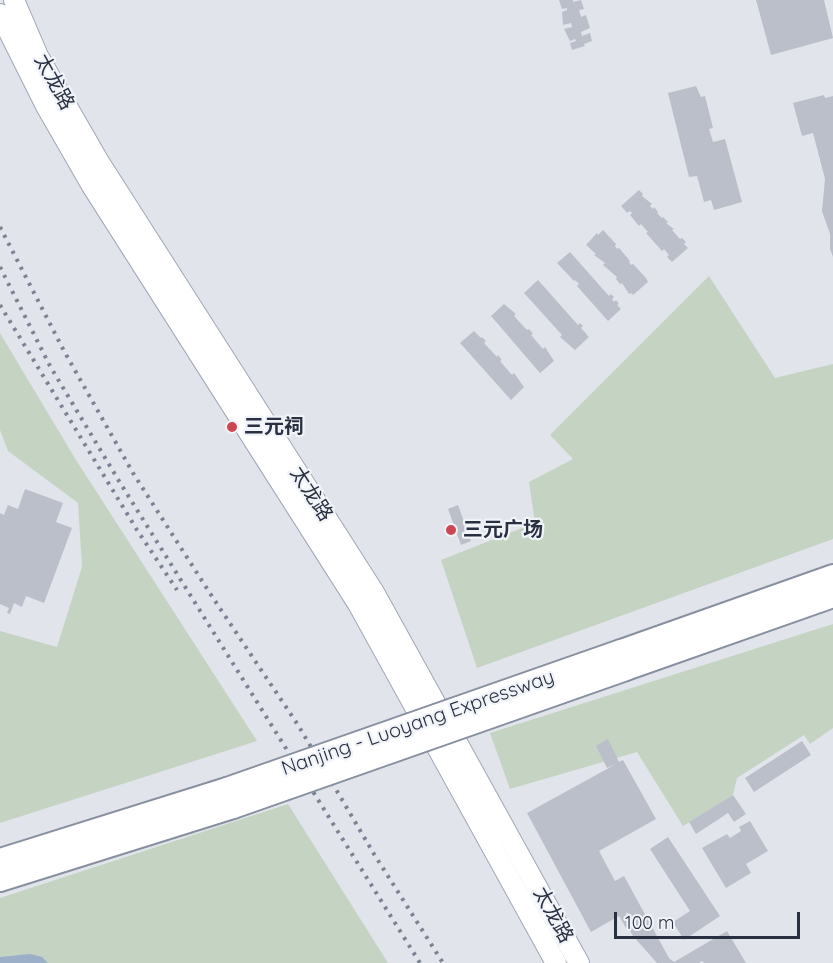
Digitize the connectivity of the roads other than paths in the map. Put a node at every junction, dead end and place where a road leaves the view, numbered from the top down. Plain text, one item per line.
1 (14, 0) edge
2 (0, 14) edge
3 (833, 576) edge
4 (833, 596) edge
5 (623, 660) junction
6 (230, 798) junction
7 (0, 861) edge
8 (0, 880) edge
9 (556, 963) edge
10 (579, 963) edge

1 - 10 main road, 太龙路
2 - 9 main road, 太龙路
3 - 5 highway, Nanjing - Luoyang Expressway
4 - 5 highway, Nanjing - Luoyang Expressway
5 - 6 highway, Nanjing - Luoyang Expressway, bridge
6 - 7 highway, Nanjing - Luoyang Expressway
6 - 8 highway, Nanjing - Luoyang Expressway

